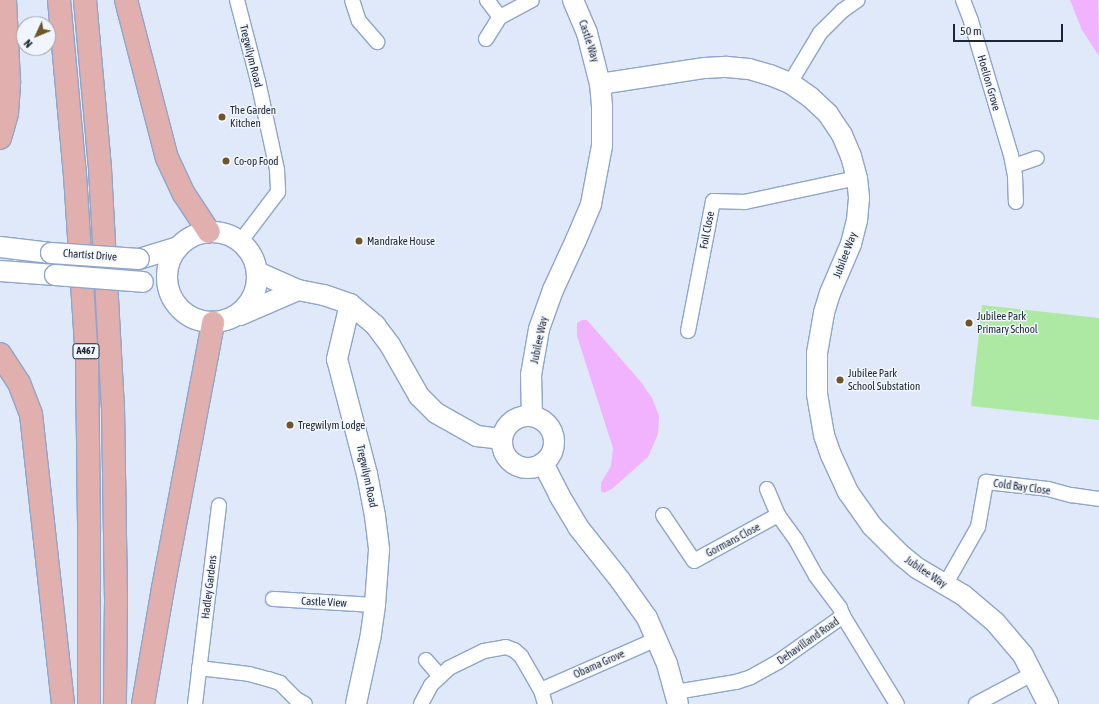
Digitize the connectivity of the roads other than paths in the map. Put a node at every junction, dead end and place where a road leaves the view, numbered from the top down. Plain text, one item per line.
1 (5, 0) edge
2 (59, 0) edge
3 (85, 0) edge
4 (126, 0) edge
5 (237, 0) edge
6 (352, 0) edge
7 (487, 0) edge
8 (532, 0) edge
9 (573, 0) edge
10 (963, 0) edge
11 (855, 1) edge
12 (500, 17) junction
13 (486, 39) dead end
14 (377, 42) dead end
15 (790, 83) junction
16 (600, 84) junction
17 (0, 138) edge
18 (1037, 158) dead end
19 (1014, 166) junction
20 (857, 178) junction
21 (1016, 202) dead end
22 (209, 232) junction
23 (240, 242) junction
24 (0, 247) edge
25 (178, 247) junction
26 (0, 271) edge
27 (257, 272) junction
28 (298, 290) junction
29 (173, 301) junction
30 (350, 304) junction
31 (221, 321) junction
32 (688, 331) dead end
33 (0, 354) edge
34 (532, 415) junction
35 (502, 439) junction
36 (544, 463) junction
37 (767, 489) dead end
38 (1099, 499) edge
39 (219, 505) dead end
40 (663, 515) dead end
41 (778, 515) junction
42 (944, 585) junction
43 (273, 599) dead end
44 (375, 604) junction
45 (844, 616) junction
46 (657, 639) junction
47 (426, 660) dead end
48 (199, 668) junction
49 (1034, 673) junction
50 (440, 676) junction
51 (542, 690) junction
52 (677, 698) edge
53 (63, 704) edge
54 (89, 704) edge
55 (115, 704) edge
56 (144, 704) edge
57 (195, 704) edge
58 (305, 704) edge
59 (356, 704) edge
60 (421, 704) edge
61 (545, 704) edge
62 (897, 704) edge
63 (976, 704) edge
64 (1048, 704) edge

1 - 17 main road
2 - 54 main road, A467
3 - 55 main road, A467
4 - 22 main road
5 - 23 street, Tregwilym Road
6 - 14 street
7 - 12 street
8 - 12 street
9 - 16 street, Castle Way
10 - 19 street, Hoelion Grove
11 - 15 street
12 - 13 street
15 - 16 street, Jubilee Way
15 - 20 street, Jubilee Way
16 - 34 street, Jubilee Way
18 - 19 street
19 - 21 street, Hoelion Grove
20 - 32 street, Foil Close
20 - 42 street, Jubilee Way
22 - 23 street, Chartist Drive
22 - 25 street, Chartist Drive
23 - 27 street, Chartist Drive
24 - 25 street, Chartist Drive, bridge
25 - 29 street, Chartist Drive
26 - 29 street, Chartist Drive, bridge
27 - 28 street
27 - 31 street, Chartist Drive
28 - 30 street
28 - 31 street
29 - 31 street, Chartist Drive
30 - 35 street
30 - 44 street, Tregwilym Road
31 - 56 main road
33 - 53 main road
34 - 35 street
34 - 36 street
35 - 36 street
36 - 46 street
37 - 41 street
38 - 42 street, Cold Bay Close
39 - 48 street, Hadley Gardens
40 - 41 street, Gormans Close
41 - 45 street
42 - 49 street, Jubilee Way
43 - 44 street, Castle View
44 - 59 street, Tregwilym Road
45 - 52 street, Dehavilland Road
45 - 62 street, Dehavilland Road
46 - 51 street, Obama Grove
46 - 52 street
47 - 50 street
48 - 57 street, Hadley Gardens
48 - 58 street
49 - 63 street
49 - 64 street, Jubilee Way
50 - 51 street
50 - 60 street
51 - 61 street

